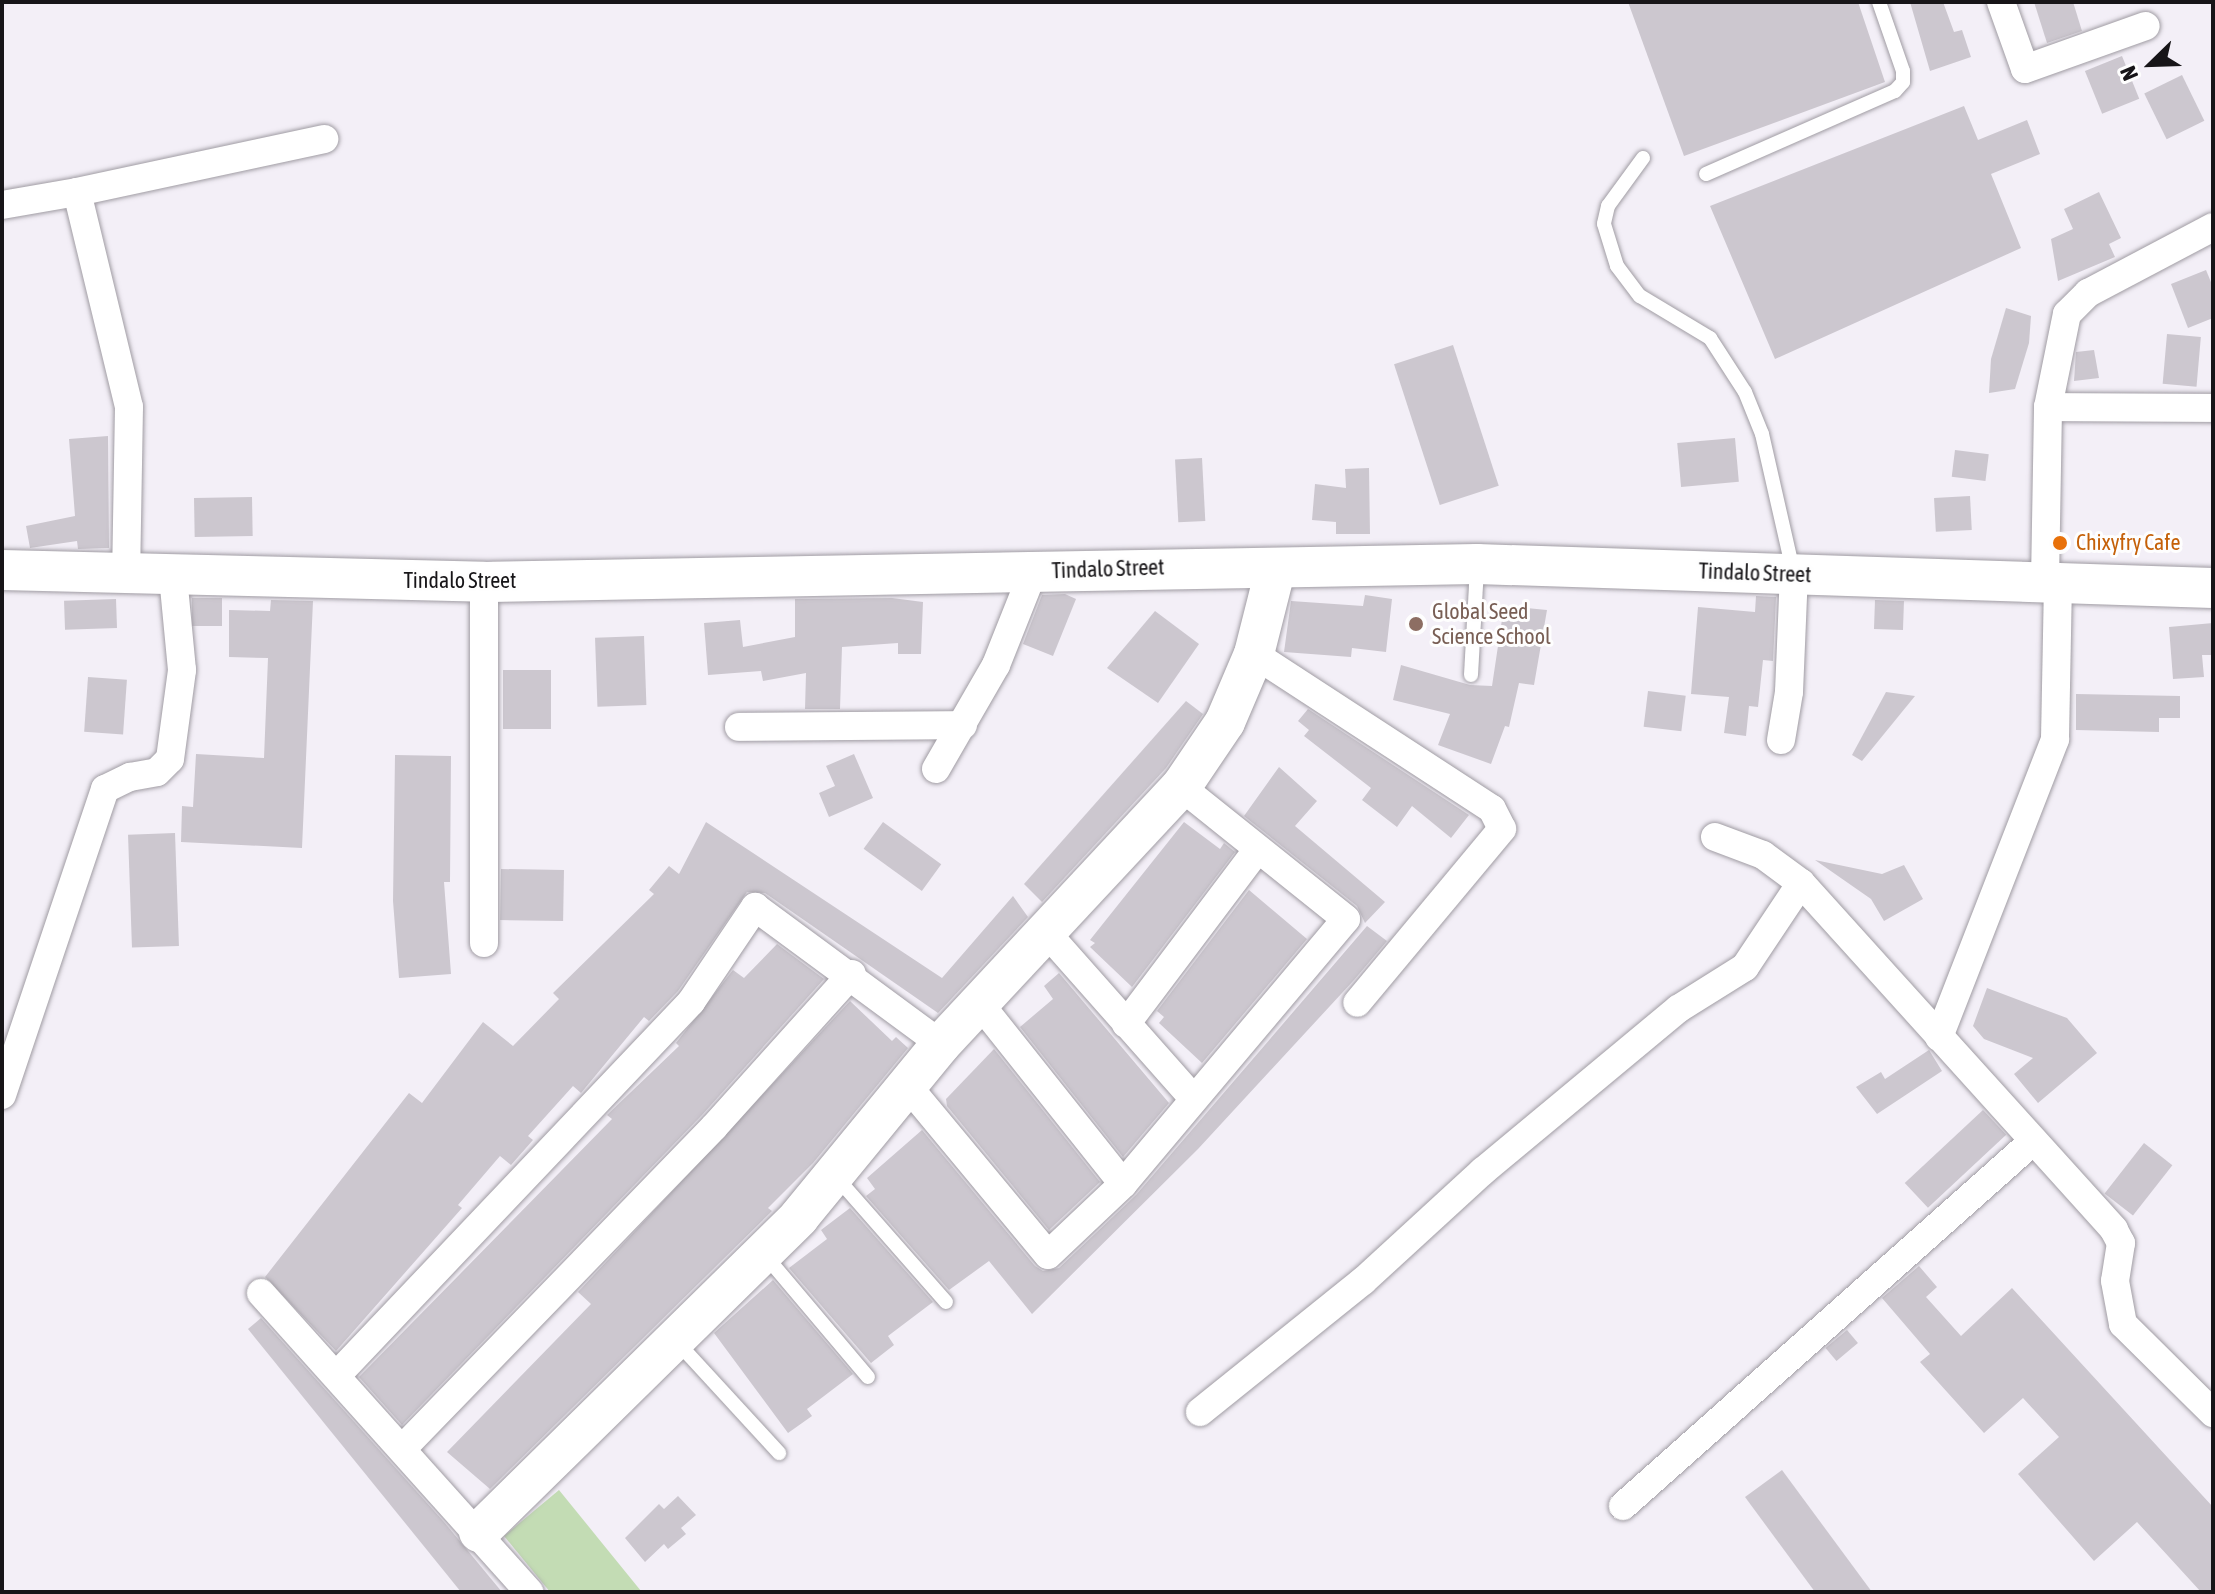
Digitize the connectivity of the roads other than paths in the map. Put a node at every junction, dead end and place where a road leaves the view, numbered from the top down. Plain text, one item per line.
1 (1879, 2) edge
2 (2001, 2) edge
3 (2146, 26) dead end
4 (324, 139) dead end
5 (1643, 158) dead end
6 (1706, 174) dead end
7 (77, 192) junction
8 (2, 205) edge
9 (2213, 227) edge
10 (2048, 407) junction
11 (2213, 408) edge
12 (1477, 564) junction
13 (2, 570) edge
14 (1275, 571) junction
15 (1033, 572) junction
16 (126, 575) junction
17 (1794, 575) junction
18 (173, 577) junction
19 (484, 582) junction
20 (2052, 582) junction
21 (2213, 588) edge
22 (1254, 654) junction
23 (1471, 675) dead end
24 (963, 725) junction
25 (739, 727) dead end
26 (1781, 740) dead end
27 (936, 769) dead end
28 (1181, 787) junction
29 (1715, 837) dead end
30 (1258, 849) junction
31 (1801, 883) junction
32 (1046, 932) junction
33 (484, 943) dead end
34 (852, 974) junction
35 (1357, 1003) dead end
36 (980, 1004) junction
37 (1126, 1024) junction
38 (1939, 1037) junction
39 (941, 1044) junction
40 (906, 1084) junction
41 (2, 1095) edge
42 (1194, 1099) junction
43 (2031, 1143) junction
44 (831, 1171) junction
45 (1123, 1184) junction
46 (763, 1254) junction
47 (261, 1293) dead end
48 (946, 1302) dead end
49 (677, 1342) junction
50 (338, 1374) junction
51 (868, 1377) dead end
52 (1200, 1412) dead end
53 (2213, 1413) edge
54 (403, 1448) junction
55 (779, 1453) dead end
56 (1623, 1506) dead end
57 (479, 1532) junction
58 (529, 1592) edge

1 - 6 lane
2 - 3 street
4 - 7 street
5 - 17 lane
7 - 8 street
7 - 16 street
9 - 10 street
10 - 11 street
10 - 20 street
12 - 14 main road, Tindalo Street
12 - 17 main road, Tindalo Street
12 - 23 lane
13 - 16 main road, Tindalo Street
14 - 15 main road, Tindalo Street
14 - 22 main road
15 - 19 main road, Tindalo Street
15 - 24 street
16 - 18 main road, Tindalo Street
17 - 20 main road, Tindalo Street
17 - 26 street
18 - 19 main road, Tindalo Street
18 - 41 street
19 - 33 street
20 - 21 main road, Tindalo Street
20 - 38 street
22 - 28 main road
22 - 35 street
24 - 25 street
24 - 27 street
28 - 30 street
28 - 32 main road
29 - 31 street
30 - 37 street
30 - 42 street
31 - 38 street
31 - 52 street
32 - 36 main road
32 - 37 street
34 - 39 street
34 - 50 street
34 - 54 street
36 - 39 main road
36 - 45 street
37 - 42 street
38 - 43 street
39 - 40 main road
40 - 44 main road
40 - 45 street
42 - 45 street
43 - 53 street
43 - 56 street
44 - 46 main road
44 - 48 lane
46 - 49 main road
46 - 51 lane
47 - 50 street
49 - 55 lane
49 - 57 main road
50 - 54 street
54 - 57 street
57 - 58 street

